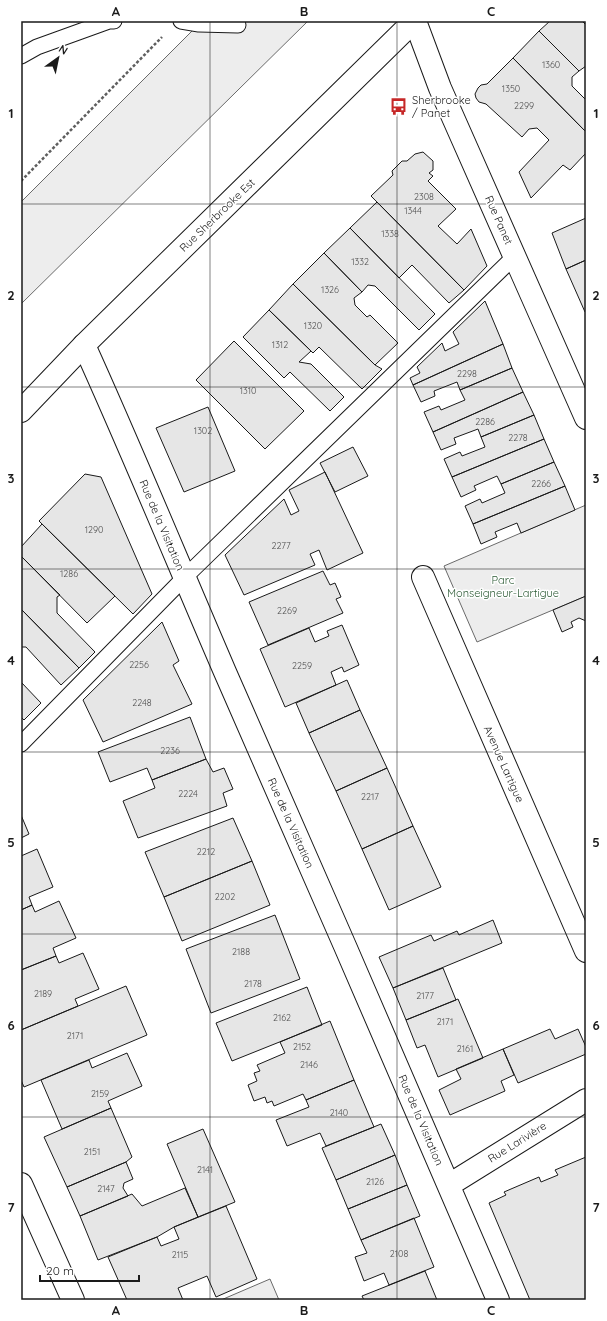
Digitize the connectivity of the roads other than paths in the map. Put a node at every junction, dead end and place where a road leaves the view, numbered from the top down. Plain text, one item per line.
1 (114, 21) edge
2 (181, 21) edge
3 (414, 21) edge
4 (238, 26) dead end
5 (21, 56) edge
6 (515, 256) junction
7 (84, 345) junction
8 (21, 411) edge
9 (586, 418) edge
10 (184, 577) junction
11 (423, 577) dead end
12 (21, 744) edge
13 (586, 951) edge
14 (586, 1100) edge
15 (21, 1184) edge
16 (449, 1185) junction
17 (73, 1300) edge
18 (498, 1300) edge

1 - 5 lane
2 - 4 lane
3 - 6 street, Rue Panet
3 - 7 street, Rue Sherbrooke Est
6 - 9 street, Rue Panet
6 - 10 lane
7 - 8 street, Rue Sherbrooke Est
7 - 10 street, Rue de la Visitation
10 - 12 lane
10 - 16 street, Rue de la Visitation
11 - 13 street, Avenue Lartigue
14 - 16 street, Rue Larivière
15 - 17 street
16 - 18 street, Rue de la Visitation

